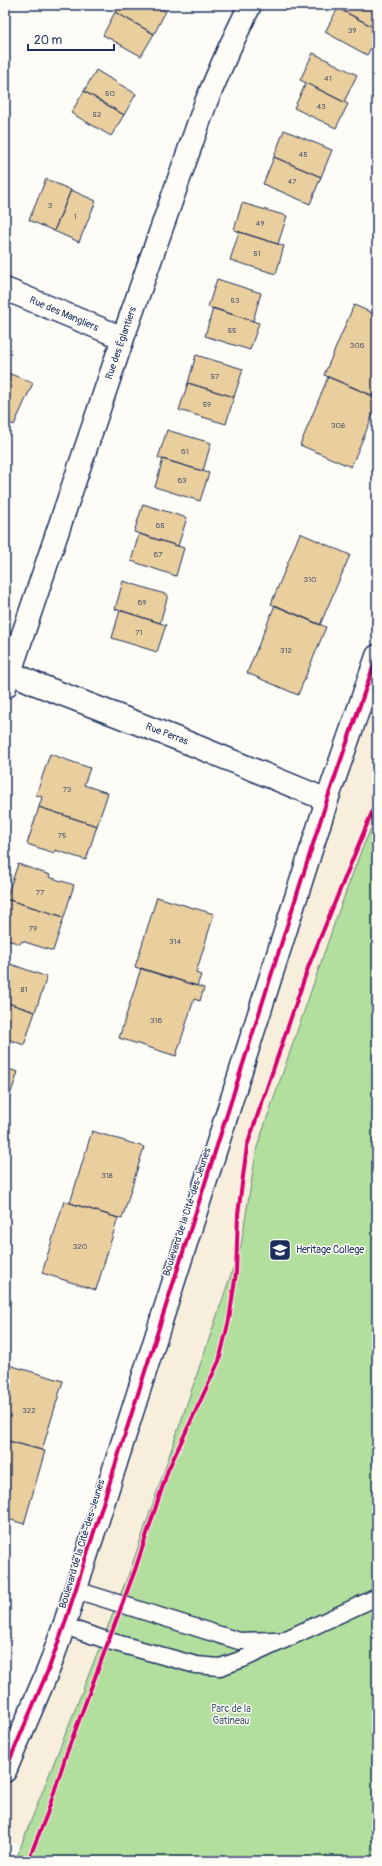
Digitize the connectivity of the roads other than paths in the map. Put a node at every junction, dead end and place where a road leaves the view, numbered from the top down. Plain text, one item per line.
1 (250, 5) edge
2 (5, 289) edge
3 (123, 338) junction
4 (377, 656) edge
5 (7, 676) edge
6 (328, 800) junction
7 (76, 1590) junction
8 (377, 1597) edge
9 (64, 1626) junction
10 (284, 1639) junction
11 (5, 1771) edge

1 - 3 street, Rue des Églantiers
2 - 3 street, Rue des Mangliers
3 - 5 street, Rue des Églantiers
4 - 6 street, Boulevard de la Cité-des-Jeunes
5 - 6 street, Rue Perras
6 - 7 street, Boulevard de la Cité-des-Jeunes
7 - 9 street, Boulevard de la Cité-des-Jeunes
7 - 10 lane
8 - 10 lane
9 - 10 lane
9 - 11 street, Boulevard de la Cité-des-Jeunes

